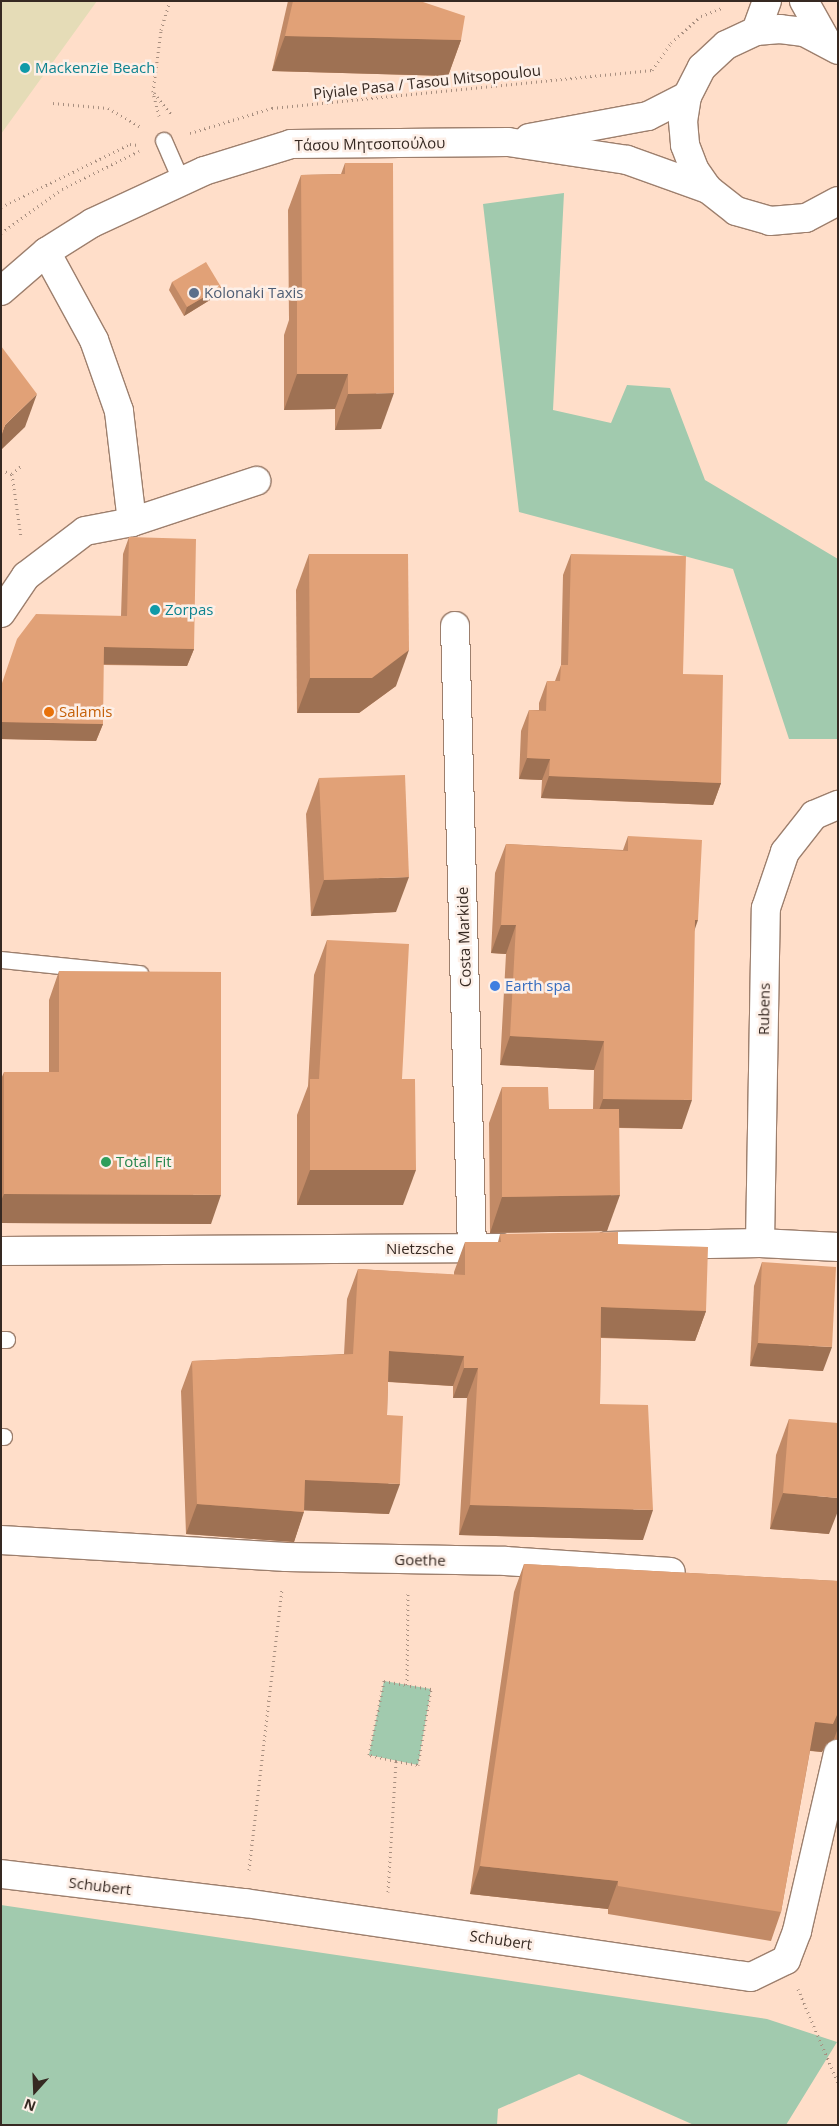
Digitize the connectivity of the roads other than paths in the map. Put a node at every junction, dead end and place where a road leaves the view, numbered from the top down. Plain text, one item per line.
1 (767, 1) edge
2 (804, 1) edge
3 (756, 31) junction
4 (832, 46) edge
5 (687, 96) junction
6 (164, 141) road end
7 (508, 142) junction
8 (181, 180) junction
9 (708, 189) junction
10 (838, 201) edge
11 (46, 252) junction
12 (1, 290) edge
13 (256, 482) dead end
14 (132, 522) junction
15 (1, 613) edge
16 (455, 626) dead end
17 (838, 805) edge
18 (1, 960) edge
19 (160, 976) edge
20 (760, 1243) junction
21 (582, 1246) edge
22 (838, 1247) edge
23 (472, 1248) junction
24 (522, 1248) edge
25 (1, 1251) edge
26 (1, 1540) edge
27 (701, 1574) edge
28 (838, 1754) edge
29 (1, 1874) edge

1 - 3 street
2 - 4 street
3 - 4 street, Τάσου Μητσοπούλου
3 - 5 street, Τάσου Μητσοπούλου
5 - 7 street, Τάσου Μητσοπούλου
5 - 9 street, Τάσου Μητσοπούλου
6 - 8 lane
7 - 8 street, Τάσου Μητσοπούλου
7 - 9 street, Τάσου Μητσοπούλου
8 - 11 street, Τάσου Μητσοπούλου
9 - 10 street, Τάσου Μητσοπούλου
11 - 12 street, Τάσου Μητσοπούλου
11 - 14 street
13 - 14 street
14 - 15 street
16 - 23 street, Costa Markide
17 - 20 street, Rubens
18 - 19 lane
20 - 21 street
20 - 22 street
23 - 24 street, Nietzsche
23 - 25 street, Nietzsche
26 - 27 street, Goethe
28 - 29 street, Schubert

